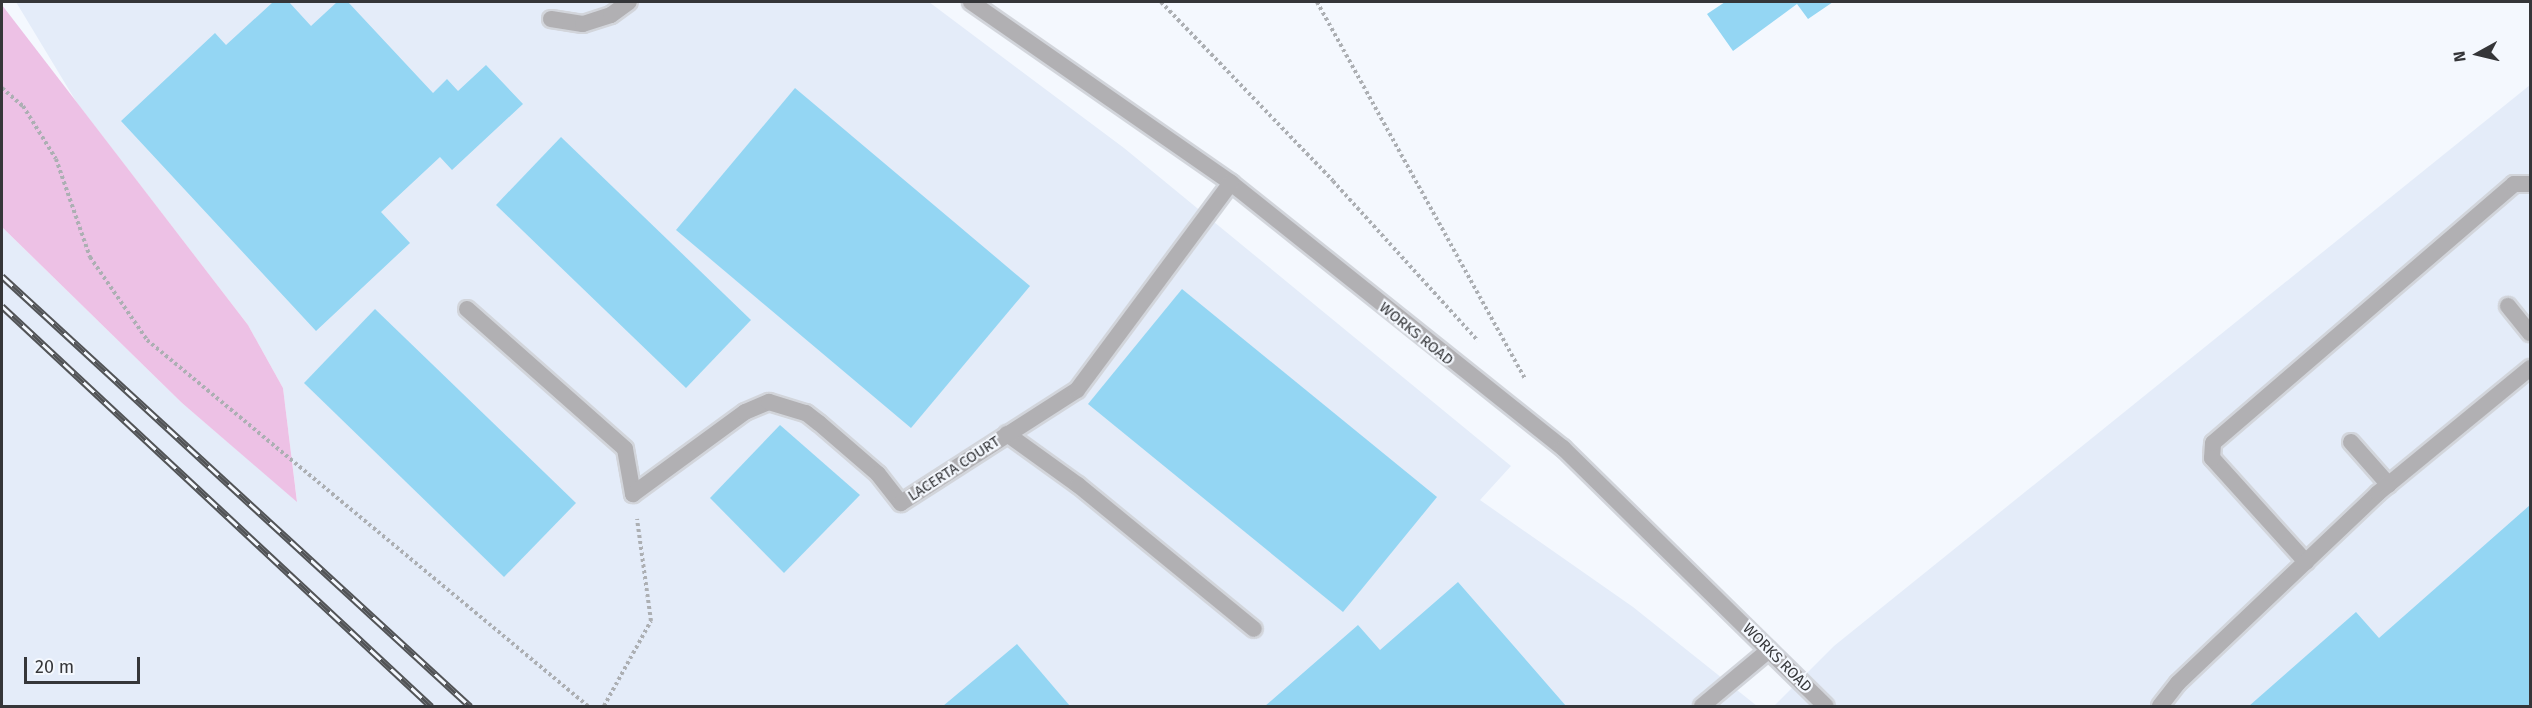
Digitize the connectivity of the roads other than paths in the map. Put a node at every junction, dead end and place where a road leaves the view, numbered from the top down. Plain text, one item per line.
1 (629, 2) edge
2 (971, 2) edge
3 (551, 19) dead end
4 (1231, 183) junction
5 (2530, 184) edge
6 (2508, 306) dead end
7 (467, 309) dead end
8 (2530, 333) edge
9 (2530, 368) edge
10 (1007, 434) junction
11 (2351, 442) dead end
12 (2389, 485) junction
13 (2306, 562) junction
14 (1254, 629) dead end
15 (1769, 650) junction
16 (1702, 706) edge
17 (1826, 706) edge
18 (2160, 706) edge

1 - 3 street
2 - 4 street, WORKS ROAD
4 - 10 street, LACERTA COURT
4 - 15 street, WORKS ROAD
5 - 13 street
6 - 8 street
7 - 10 street, LACERTA COURT
9 - 12 street
10 - 14 street
11 - 12 street
12 - 13 street
13 - 18 street
15 - 16 street
15 - 17 street, WORKS ROAD

